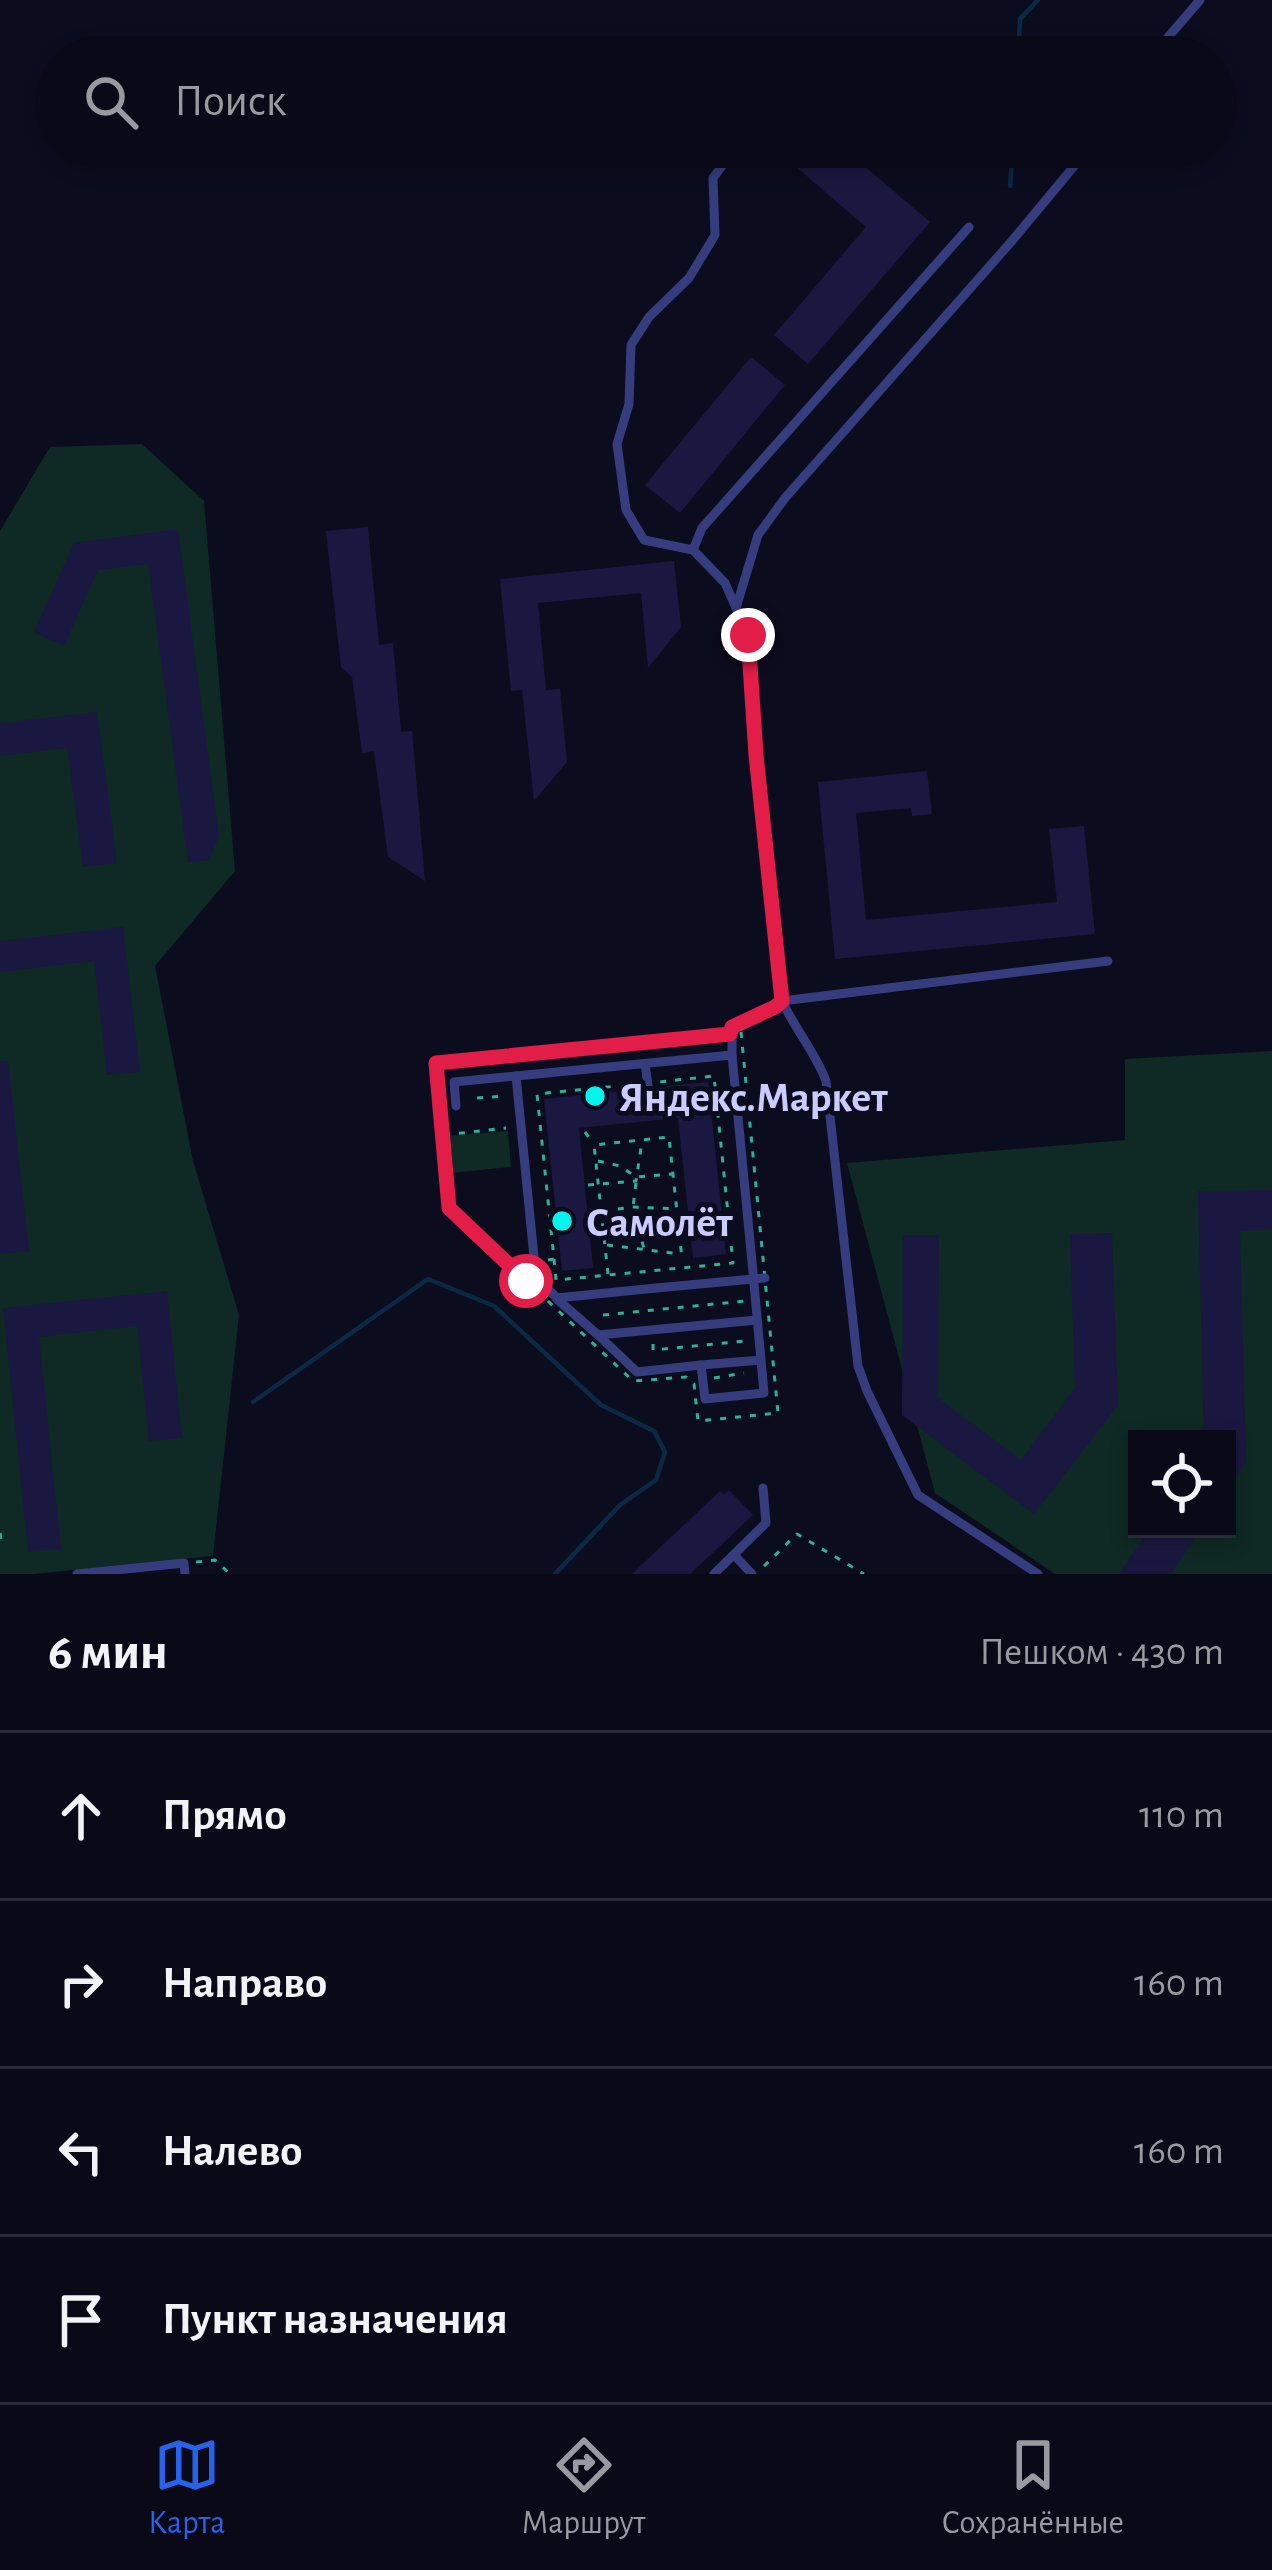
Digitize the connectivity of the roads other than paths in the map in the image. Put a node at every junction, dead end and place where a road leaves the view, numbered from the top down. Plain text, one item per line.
1 (1200, 0) edge
2 (1169, 36) edge
3 (720, 168) edge
4 (1073, 168) edge
5 (969, 227) dead end
6 (693, 550) junction
7 (736, 608) junction
8 (1108, 962) dead end
9 (782, 1001) junction
10 (731, 1055) junction
11 (645, 1064) junction
12 (516, 1076) junction
13 (647, 1084) road end
14 (456, 1106) dead end
15 (759, 1278) junction
16 (557, 1298) junction
17 (757, 1320) junction
18 (598, 1335) junction
19 (760, 1360) junction
20 (701, 1365) junction
21 (763, 1488) dead end
22 (734, 1555) junction
23 (185, 1568) edge
24 (76, 1574) edge
25 (715, 1574) edge
26 (754, 1574) edge
27 (1038, 1574) edge

1 - 2 lane
3 - 6 lane
4 - 7 lane
5 - 6 lane
6 - 7 lane
7 - 9 lane
8 - 9 lane
9 - 10 lane
9 - 27 lane
10 - 11 lane
10 - 15 lane
11 - 12 lane
11 - 13 lane
12 - 14 lane
12 - 16 lane
15 - 16 lane
15 - 17 lane
16 - 18 lane
17 - 18 lane
17 - 19 lane
18 - 20 lane
19 - 20 lane
19 - 20 lane
21 - 22 lane
22 - 25 lane
22 - 26 lane
23 - 24 lane

